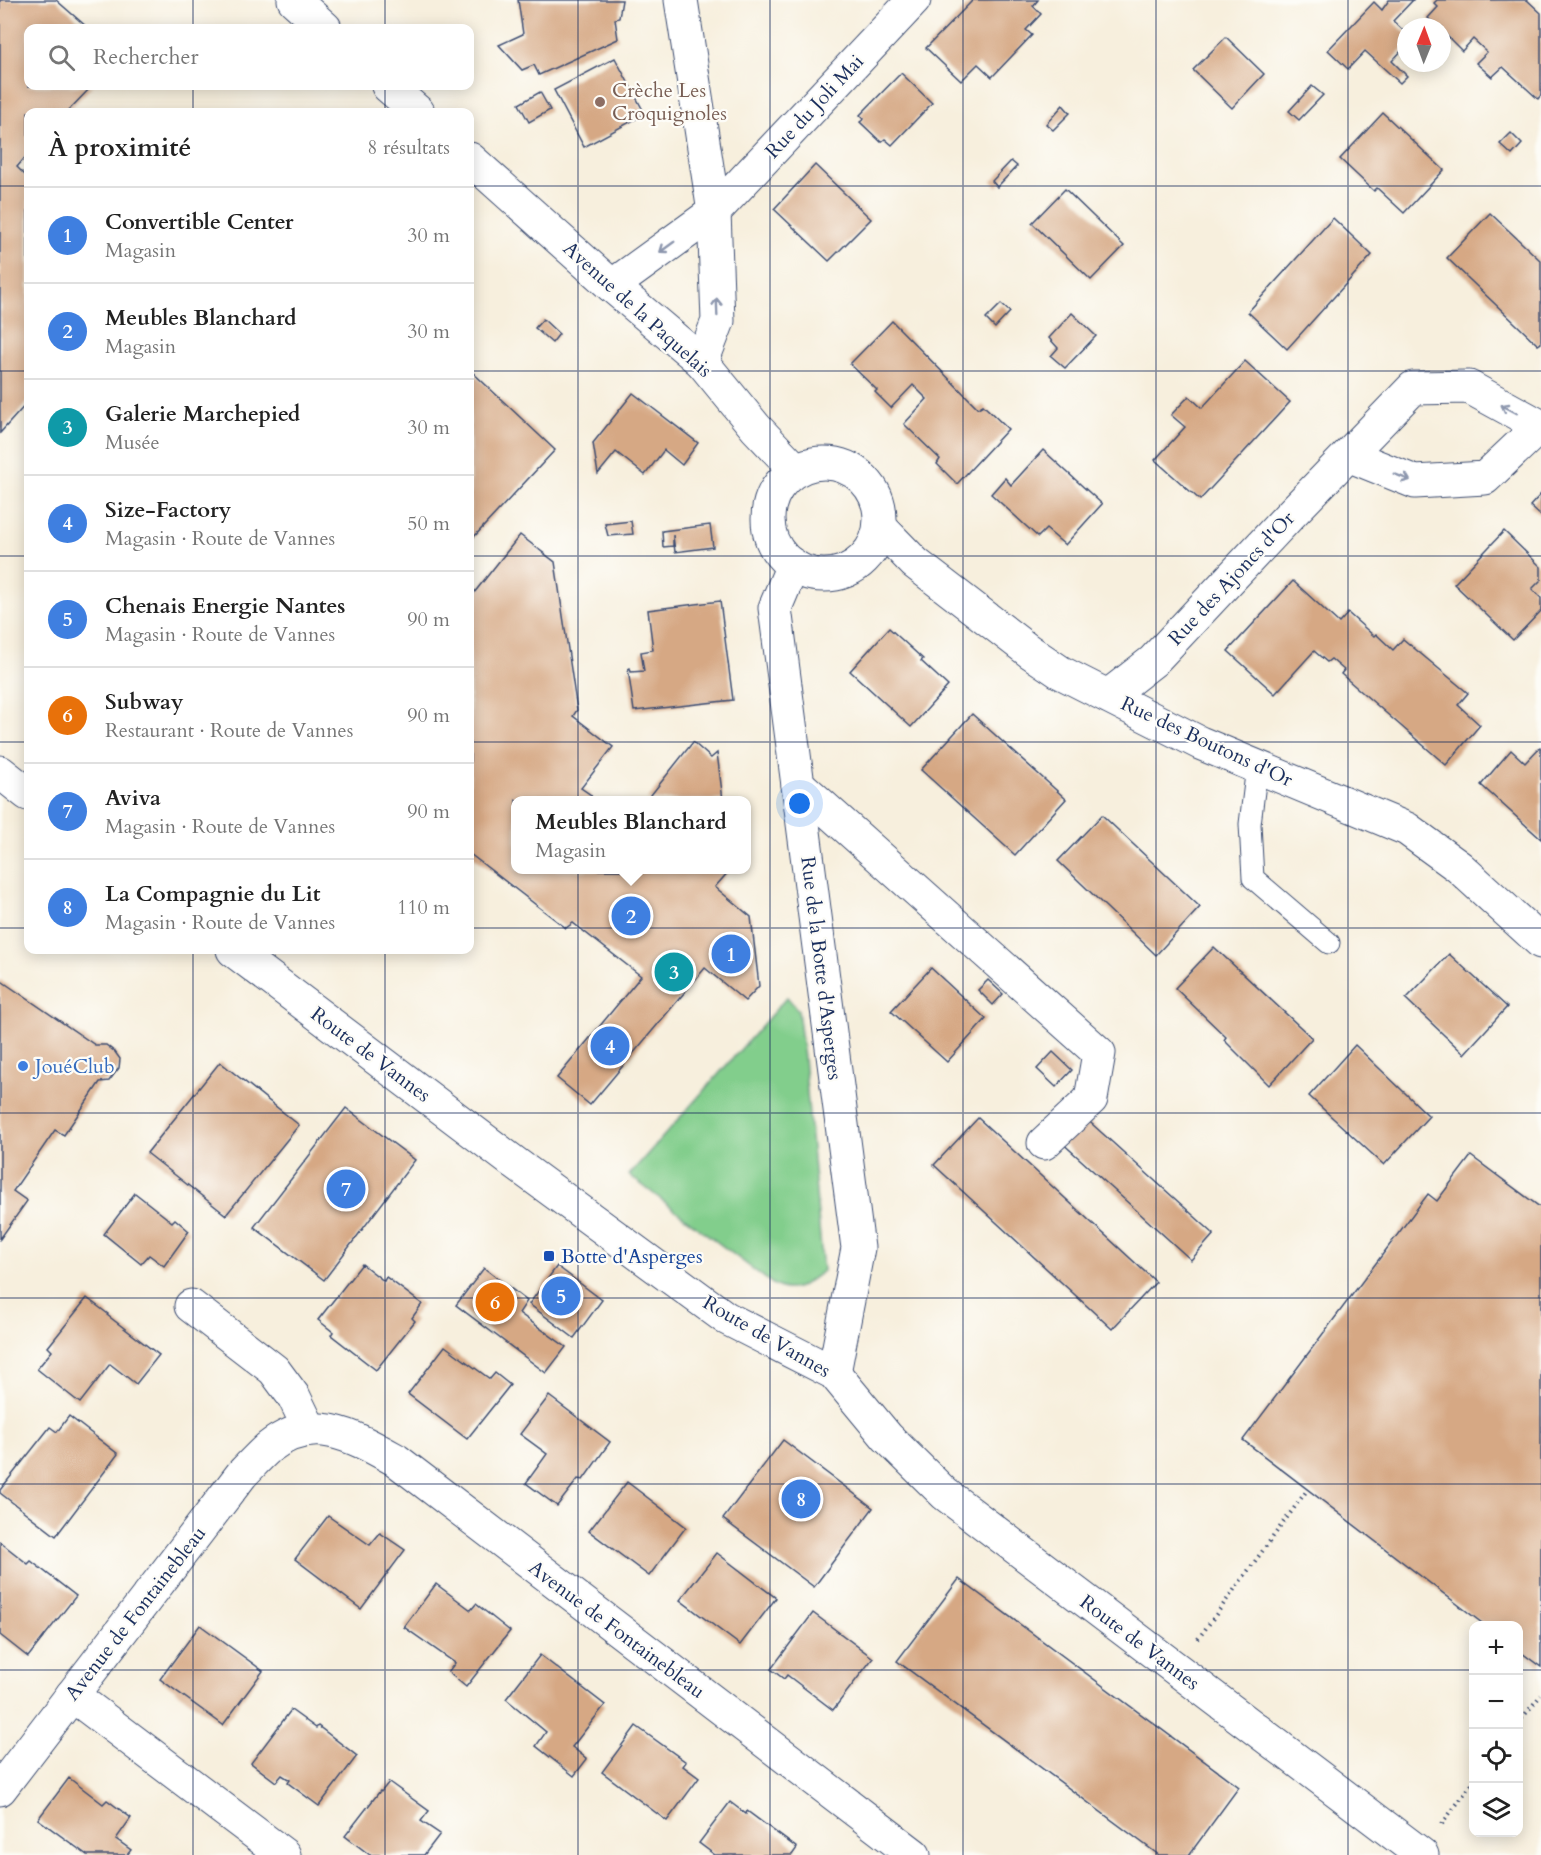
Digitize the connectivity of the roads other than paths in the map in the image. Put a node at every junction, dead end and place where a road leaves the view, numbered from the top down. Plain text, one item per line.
1 (294, 0) edge
2 (681, 0) edge
3 (914, 0) edge
4 (321, 24) edge
5 (393, 90) edge
6 (413, 108) edge
7 (474, 163) edge
8 (714, 212) junction
9 (612, 286) junction
10 (702, 363) junction
11 (1540, 425) edge
12 (1348, 455) junction
13 (796, 470) junction
14 (880, 527) junction
15 (793, 565) junction
16 (1108, 696) junction
17 (1257, 766) junction
18 (0, 772) edge
19 (798, 784) junction
20 (24, 791) edge
21 (1541, 942) edge
22 (1329, 943) dead end
23 (238, 954) edge
24 (1044, 1143) dead end
25 (191, 1306) dead end
26 (834, 1373) junction
27 (309, 1428) junction
28 (72, 1695) junction
29 (0, 1789) edge
30 (1422, 1854) edge
31 (284, 1855) edge
32 (914, 1855) edge

1 - 4 street
2 - 8 street
3 - 8 street, Rue du Joli Mai
5 - 6 street
7 - 9 street, Avenue de la Paquelais
8 -> 9 street
10 -> 8 street
9 - 10 street, Avenue de la Paquelais
10 - 13 street, Avenue de la Paquelais
12 -> 11 street, Rue des Ajoncs d'Or
11 -> 12 street, Rue des Ajoncs d'Or
12 - 16 street, Rue des Ajoncs d'Or
13 - 14 street
13 - 15 street
14 - 15 street
14 - 16 street, Rue des Boutons d'Or
15 - 19 street, Rue de la Botte d'Asperges
16 - 17 street, Rue des Boutons d'Or
17 - 21 street, Rue des Boutons d'Or
17 - 22 lane
18 - 20 street
19 - 24 street
19 - 26 street, Rue de la Botte d'Asperges
23 - 26 street, Route de Vannes
25 - 27 street
26 - 30 street, Route de Vannes
27 - 28 street, Avenue de Fontainebleau
27 - 32 street, Avenue de Fontainebleau
28 - 29 street, Avenue de Fontainebleau
28 - 31 street

